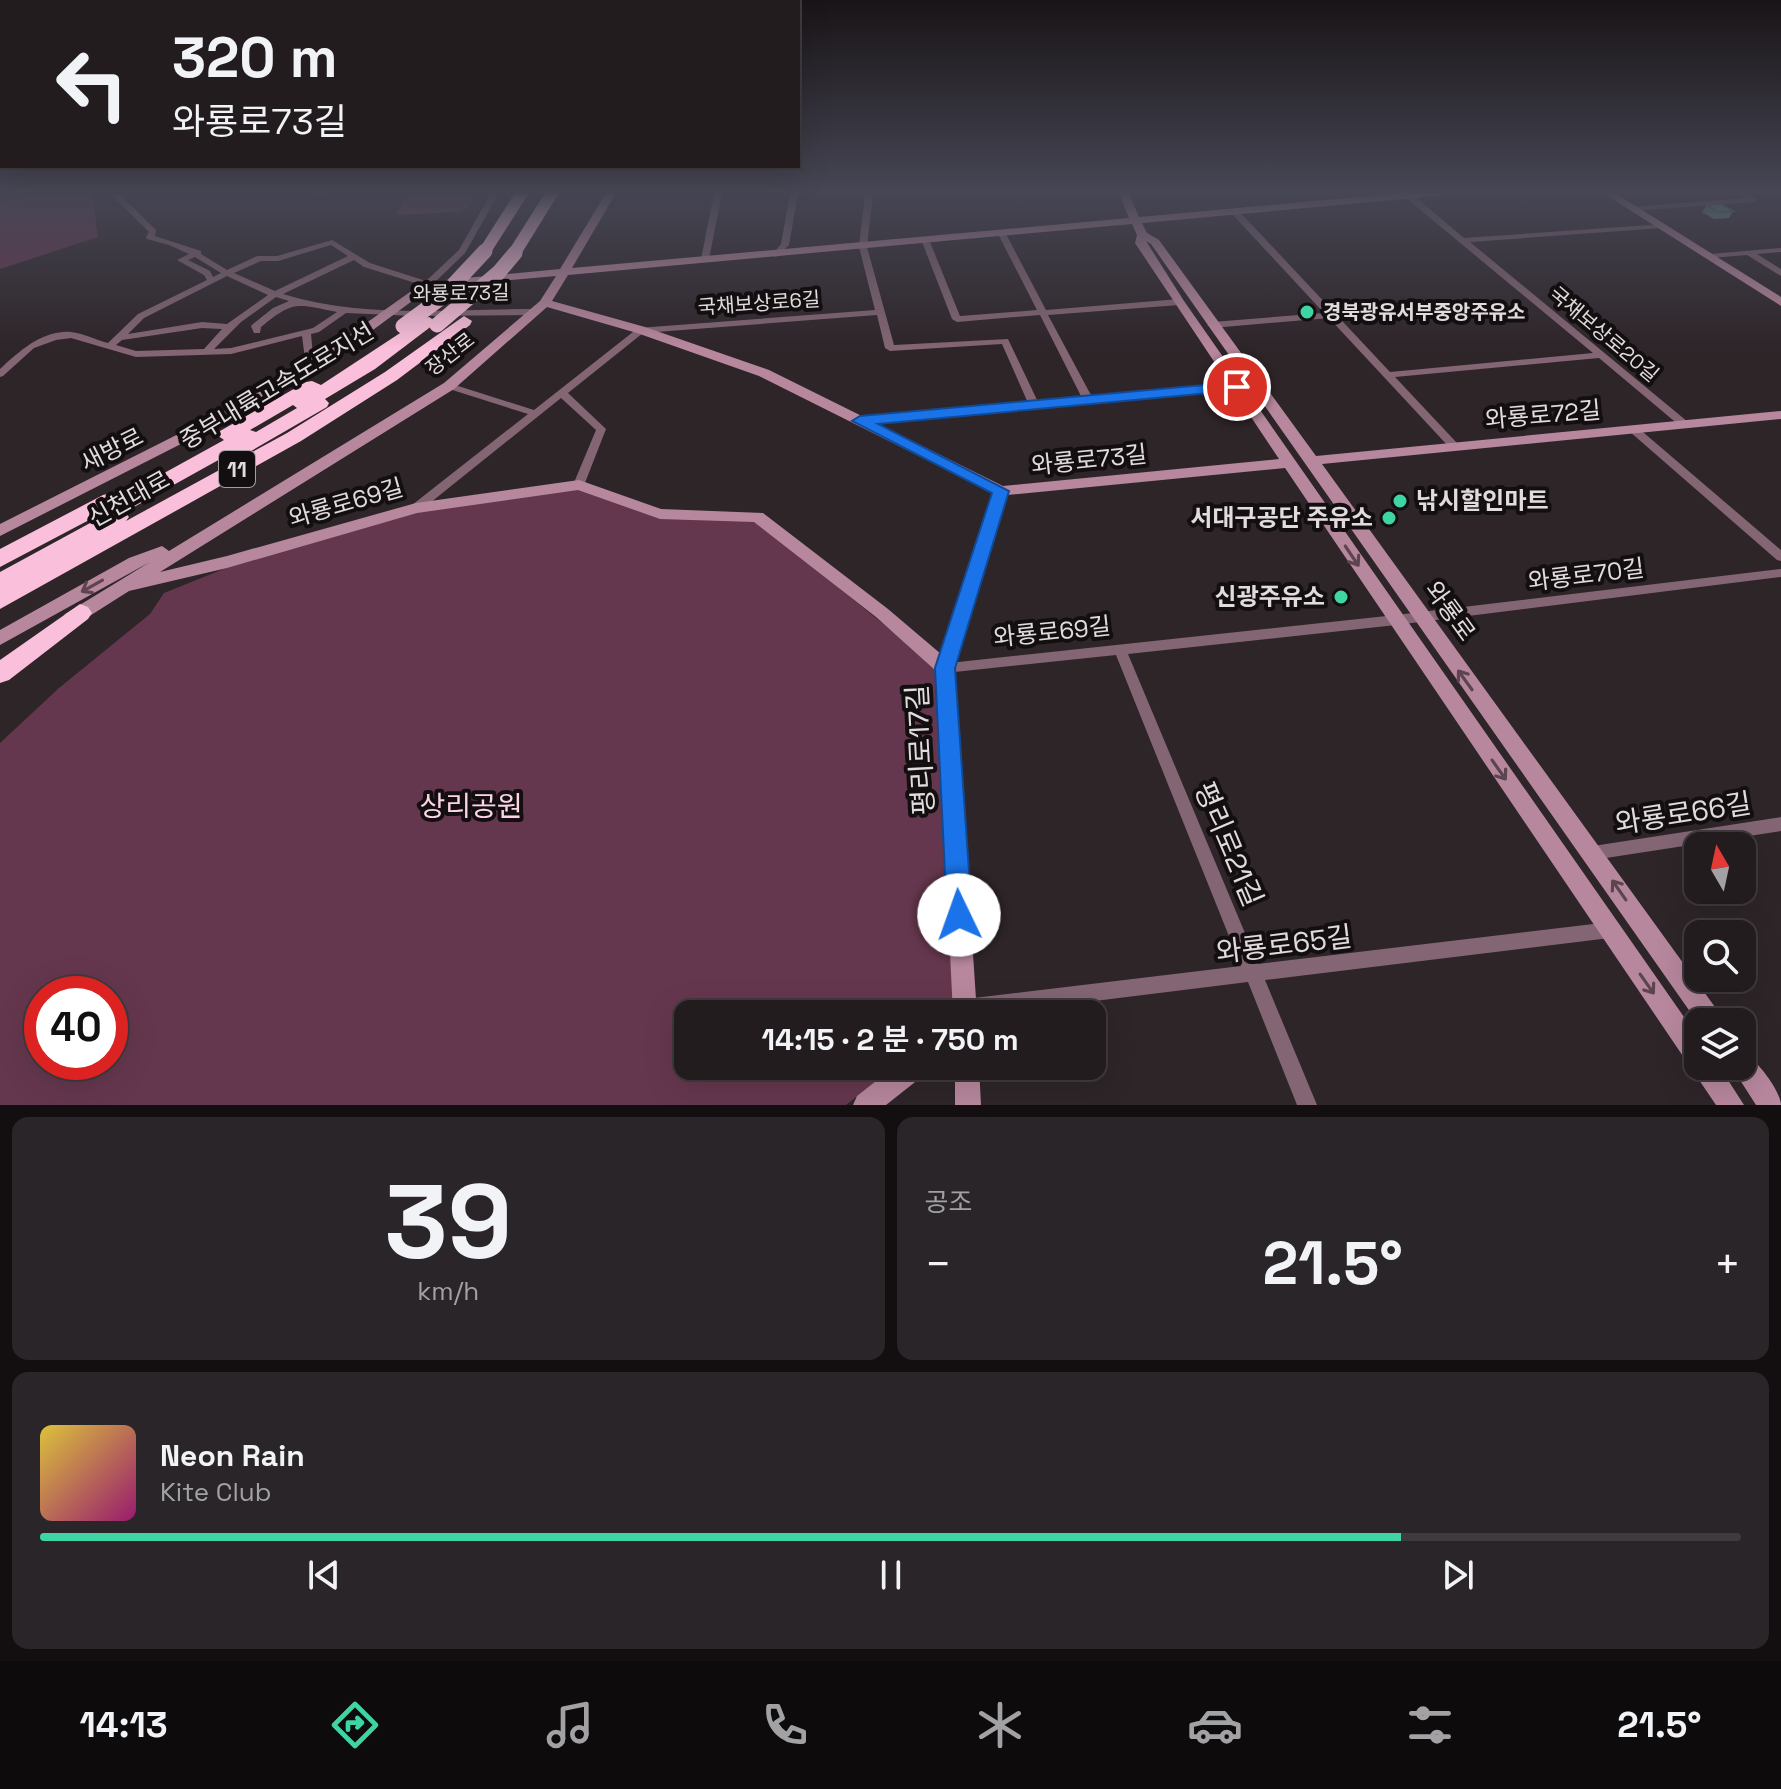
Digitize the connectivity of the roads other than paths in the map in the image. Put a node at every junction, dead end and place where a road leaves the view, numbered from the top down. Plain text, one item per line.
1 (179, 245) edge
2 (318, 245) edge
3 (336, 245) edge
4 (466, 245) edge
5 (489, 245) edge
6 (519, 245) edge
7 (521, 245) edge
8 (528, 245) edge
9 (582, 245) edge
10 (708, 245) edge
11 (785, 245) edge
12 (894, 245) edge
13 (927, 245) edge
14 (1007, 245) edge
15 (1141, 245) edge
16 (1157, 245) edge
17 (1265, 245) edge
18 (1470, 245) edge
19 (1691, 245) edge
20 (863, 247) junction
21 (1781, 250) edge
22 (198, 253) junction
23 (516, 253) junction
24 (1749, 253) junction
25 (776, 255) junction
26 (1710, 256) junction
27 (354, 257) junction
28 (705, 259) junction
29 (567, 270) junction
30 (227, 273) junction
31 (1781, 273) edge
32 (211, 280) junction
33 (428, 284) junction
34 (272, 295) junction
35 (295, 302) junction
36 (1179, 302) junction
37 (1781, 302) edge
38 (539, 308) junction
39 (342, 312) junction
40 (879, 312) junction
41 (1042, 312) junction
42 (1329, 315) junction
43 (396, 320) junction
44 (433, 324) junction
45 (1212, 325) junction
46 (227, 327) junction
47 (641, 330) junction
48 (257, 331) dead end
49 (306, 333) junction
50 (122, 337) junction
51 (109, 347) junction
52 (206, 352) junction
53 (1602, 355) junction
54 (322, 361) junction
55 (0, 374) edge
56 (1386, 375) junction
57 (449, 386) junction
58 (1237, 387) junction
59 (563, 394) junction
60 (1087, 398) junction
61 (1034, 404) junction
62 (534, 413) junction
63 (1781, 415) edge
64 (860, 421) junction
65 (1684, 424) junction
66 (1633, 429) junction
67 (1453, 445) junction
68 (1309, 461) junction
69 (1289, 463) junction
70 (579, 485) junction
71 (1001, 491) junction
72 (267, 499) junction
73 (416, 508) junction
74 (0, 531) edge
75 (162, 552) junction
76 (1781, 557) edge
77 (0, 559) edge
78 (137, 567) dead end
79 (0, 572) edge
80 (1781, 573) edge
81 (0, 582) edge
82 (129, 585) junction
83 (0, 601) edge
84 (80, 613) junction
85 (1419, 617) junction
86 (1396, 620) junction
87 (0, 638) edge
88 (1120, 649) junction
89 (0, 659) edge
90 (945, 668) junction
91 (0, 673) edge
92 (1781, 824) edge
93 (1593, 853) junction
94 (1610, 930) junction
95 (1254, 973) junction
96 (963, 1000) edge
97 (1053, 1000) edge
98 (1702, 1008) edge
99 (1684, 1038) edge
100 (897, 1080) edge
101 (967, 1080) edge
102 (1714, 1080) edge
103 (1753, 1080) edge
104 (866, 1105) edge
105 (968, 1105) edge
106 (1307, 1105) edge
107 (1731, 1105) edge
108 (1771, 1105) edge

1 - 22 street, 와룡로73길
2 - 30 street
3 - 27 street
4 - 33 street, 새방로
5 - 43 highway, 신천대로 / 11, bridge
6 - 23 highway, 중부내륙고속도로지선
7 - 23 highway, 중부내륙고속도로지선
8 - 23 highway, 신천대로
9 - 29 main road, 장산로
10 - 28 street
11 - 25 street
12 - 20 main road
13 - 41 street
14 - 41 street
15 - 36 main road, 와룡로
16 - 45 main road, 와룡로
17 - 42 street
18 - 53 street, 국채보상로20길
19 - 26 main road
20 - 25 main road
20 - 40 street
21 - 24 street
22 - 30 street, 와룡로73길
22 - 32 street
23 - 44 highway, 중부내륙고속도로지선, bridge
23 - 83 highway, 신천대로 / 11
24 - 26 street
24 - 31 street
25 - 28 main road
26 - 37 main road
27 - 33 street
27 - 34 street
28 - 29 main road
29 - 33 main road
29 - 38 main road, 장산로
30 - 32 street
30 - 34 street, 와룡로73길
32 - 50 street
33 - 43 main road, 새방로
34 - 35 street, 와룡로73길
34 - 46 street
35 - 39 street, 와룡로73길
35 - 48 street
36 - 41 street
36 - 58 main road, 와룡로
38 - 43 street, 와룡로73길
38 - 47 main road, 와룡로73길
38 - 57 main road, 장산로
39 - 43 street, 와룡로73길
39 - 49 street
40 - 47 street, 국채보상로6길
40 - 61 street
41 - 60 street
42 - 45 street
42 - 56 street
43 - 54 main road, 새방로
43 - 77 highway, 신천대로 / 11
44 - 79 highway, 중부내륙고속도로지선
44 - 81 highway, 중부내륙고속도로지선
45 - 68 main road, 와룡로
46 - 50 street
46 - 52 street
47 - 59 street
47 - 64 main road, 와룡로73길
49 - 52 street
49 - 54 street
50 - 51 street
51 - 52 street
51 - 55 street
53 - 56 street
53 - 65 street, 국채보상로20길
54 - 74 main road, 새방로
56 - 67 street
57 - 62 street
57 - 72 main road, 장산로
58 - 60 street
58 - 69 main road, 와룡로
59 - 62 street
59 - 70 street
60 - 61 street
61 - 64 street
62 - 73 street
63 - 65 main road, 와룡로72길
64 - 71 main road, 와룡로73길
65 - 66 main road, 와룡로72길
66 - 67 main road, 와룡로72길
66 - 76 street
67 - 68 main road, 와룡로72길
68 - 85 main road, 와룡로
69 - 71 main road, 와룡로73길
69 -> 86 main road, 와룡로
70 - 73 main road, 와룡로69길
70 - 90 main road, 와룡로69길
71 - 90 main road, 평리로17길
72 - 75 main road, 장산로
72 - 82 main road, 장산로
73 - 82 main road, 와룡로69길
75 - 78 main road, 장산로
75 -> 87 main road
80 - 85 street, 와룡로70길
82 - 84 main road, 장산로
84 - 89 main road, 장산로
84 - 91 highway
85 - 86 street, 와룡로70길
93 -> 85 main road, 와룡로
86 - 88 street, 와룡로69길
86 -> 94 main road, 와룡로
88 - 90 street, 와룡로69길
88 - 95 street, 평리로21길
90 - 96 main road, 평리로17길
92 - 93 street, 와룡로66길
98 -> 93 main road, 와룡로
94 - 95 street, 와룡로65길
94 -> 99 main road, 와룡로
95 - 97 street, 와룡로65길
95 - 106 street, 평리로21길
100 - 104 main road
101 - 105 main road
102 - 107 main road
103 - 108 main road

